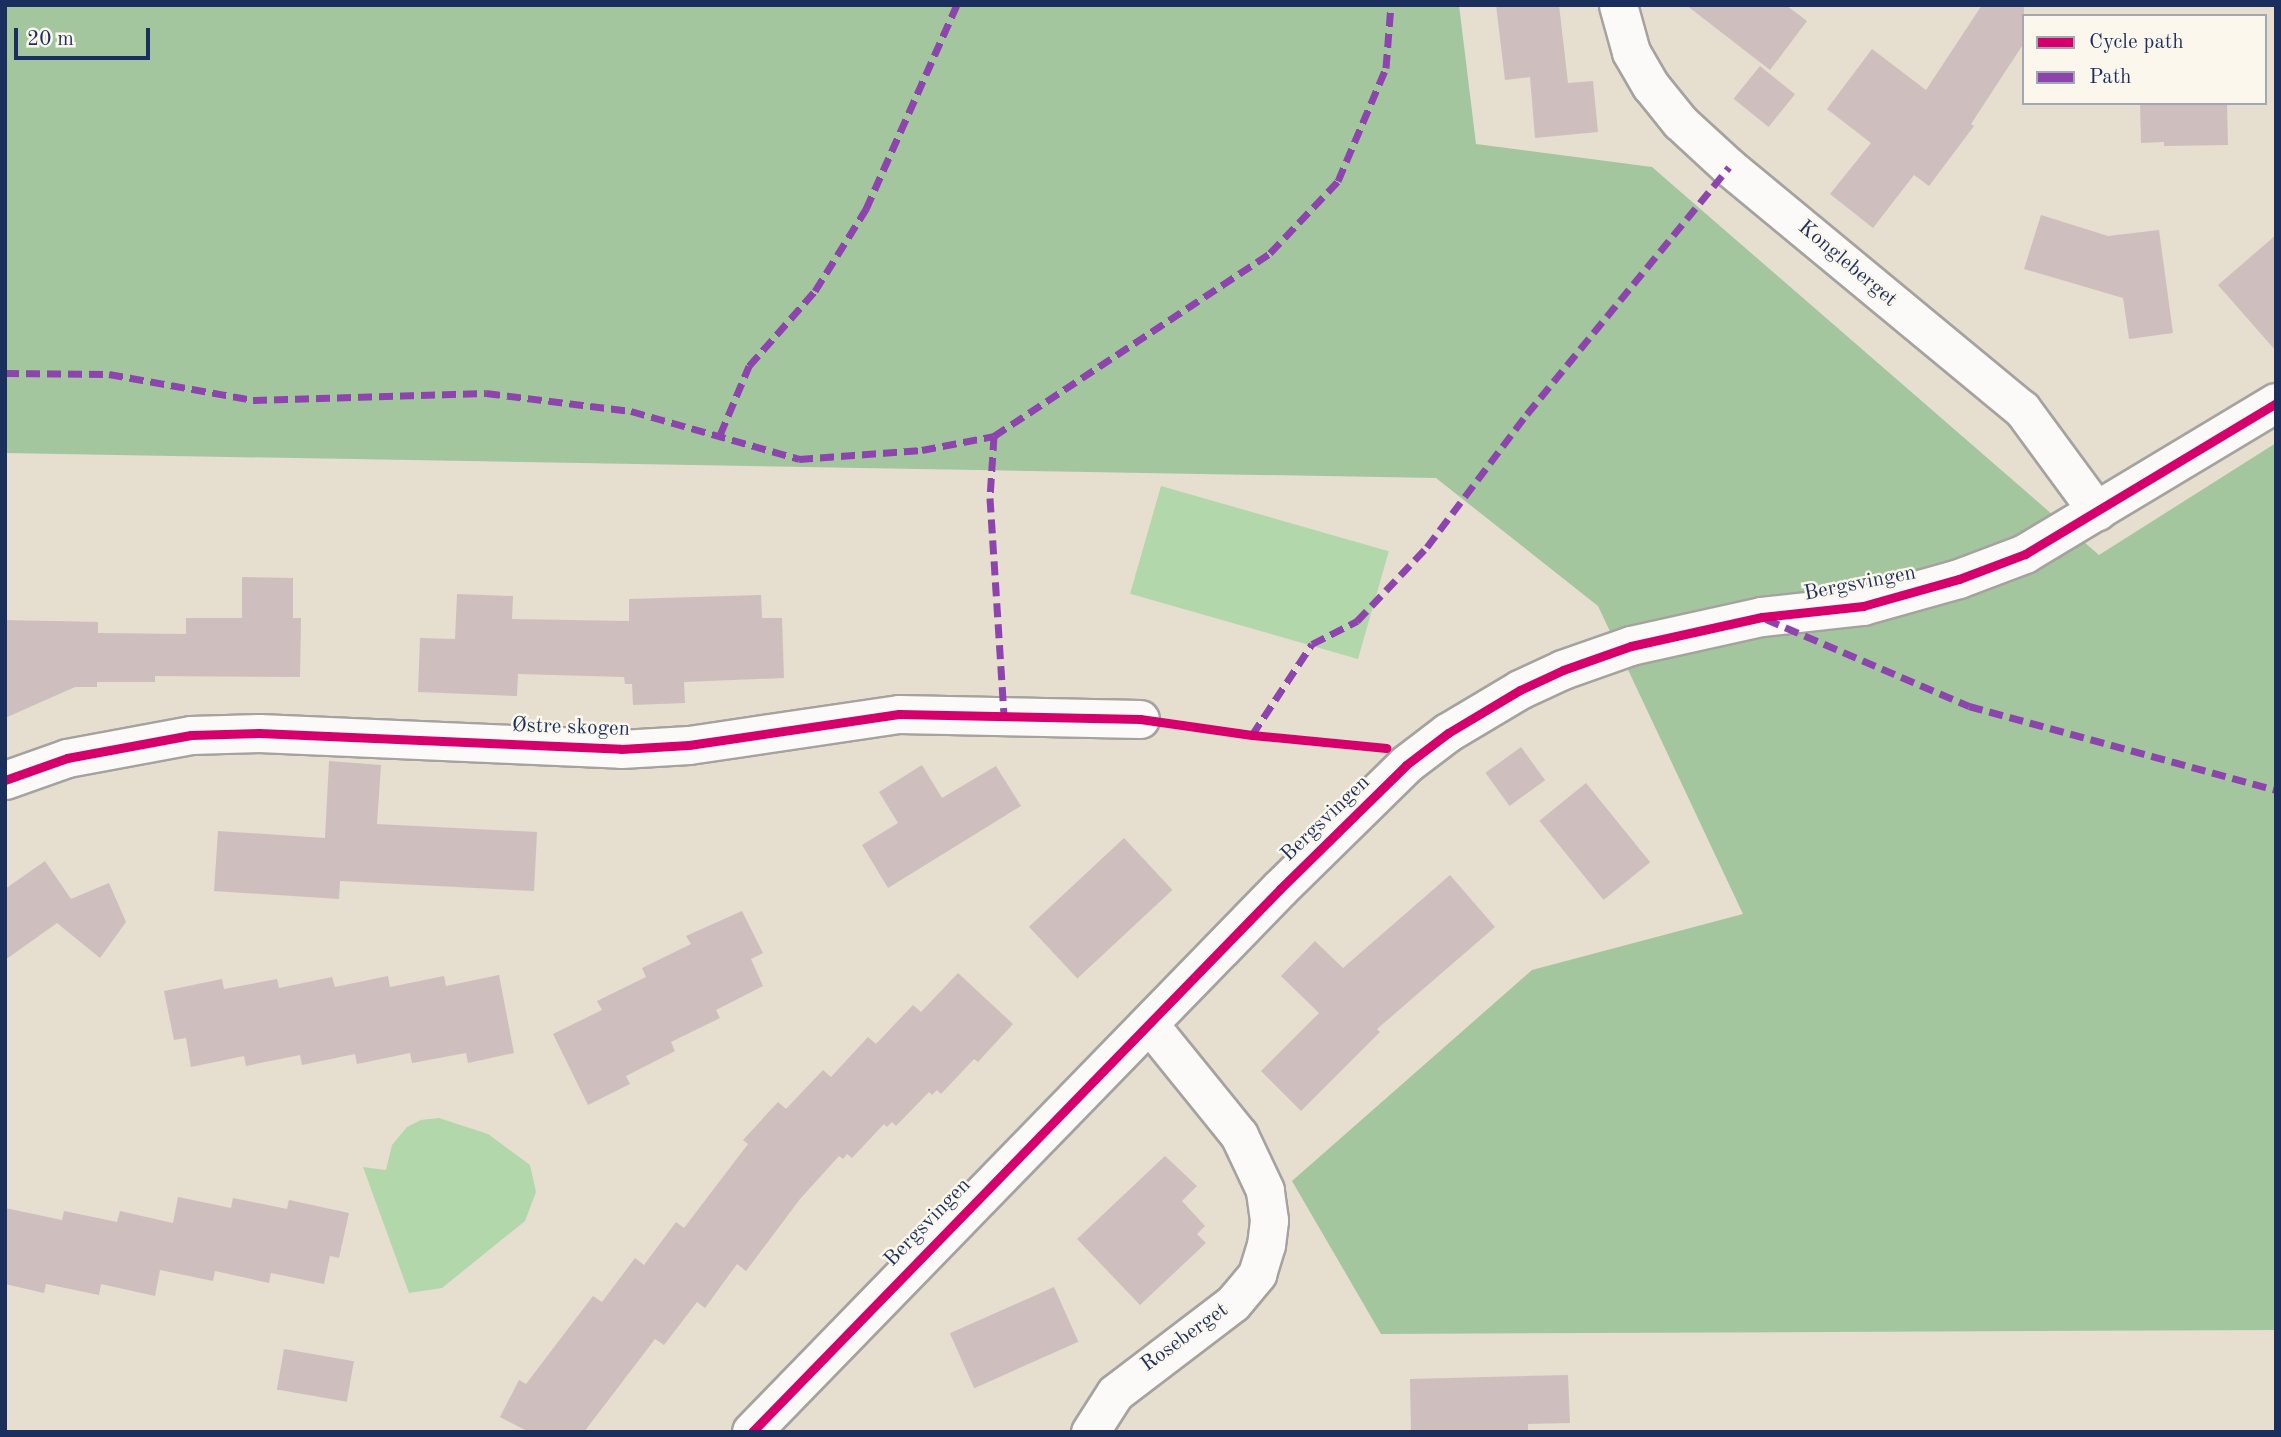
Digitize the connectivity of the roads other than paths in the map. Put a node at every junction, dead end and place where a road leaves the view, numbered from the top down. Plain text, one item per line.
1 (1618, 5) edge
2 (2276, 403) edge
3 (2097, 511) junction
4 (1140, 719) dead end
5 (5, 780) edge
6 (1149, 1024) junction
7 (752, 1432) edge
8 (1090, 1432) edge

1 - 3 street, Kongleberget
2 - 3 street, Bergsvingen
3 - 6 street, Bergsvingen
4 - 5 street, Østre skogen
6 - 7 street, Bergsvingen
6 - 8 street, Roseberget

